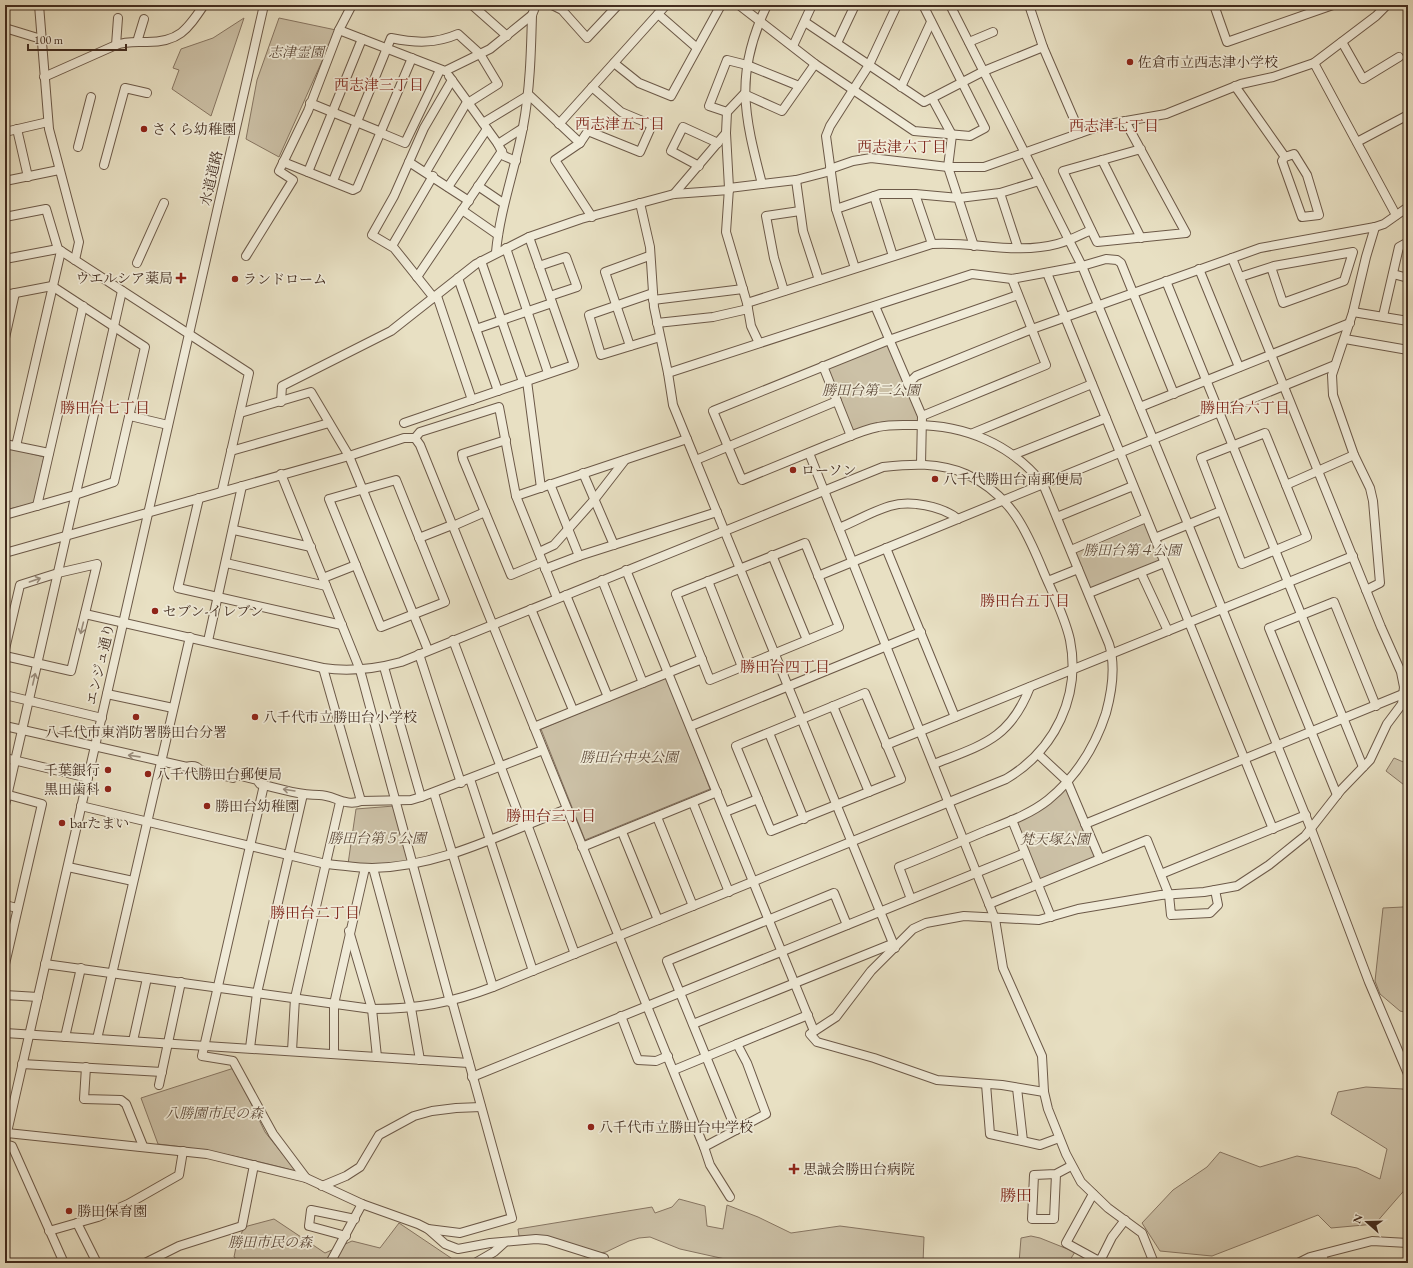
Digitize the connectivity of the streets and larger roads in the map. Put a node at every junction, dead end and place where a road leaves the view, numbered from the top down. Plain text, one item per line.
1 (39, 5) edge
2 (204, 5) edge
3 (264, 5) edge
4 (352, 5) edge
5 (401, 5) edge
6 (424, 5) edge
7 (472, 5) edge
8 (536, 5) edge
9 (552, 5) edge
10 (618, 5) edge
11 (666, 5) edge
12 (721, 5) edge
13 (739, 5) edge
14 (766, 5) edge
15 (812, 5) edge
16 (855, 5) edge
17 (897, 5) edge
18 (923, 5) edge
19 (950, 5) edge
20 (1029, 5) edge
21 (1214, 5) edge
22 (1333, 5) edge
23 (1384, 6) edge
24 (564, 8) edge
25 (658, 14) junction
26 (532, 15) junction
27 (118, 18) dead end
28 (144, 19) dead end
29 (759, 20) junction
30 (805, 22) junction
31 (931, 22) junction
32 (5, 28) edge
33 (339, 30) junction
34 (993, 32) dead end
35 (507, 36) junction
36 (42, 39) junction
37 (362, 39) junction
38 (137, 42) junction
39 (969, 42) junction
40 (1342, 42) junction
41 (837, 44) junction
42 (116, 45) junction
43 (793, 46) junction
44 (1043, 47) junction
45 (697, 48) junction
46 (387, 49) junction
47 (480, 54) junction
48 (1399, 57) dead end
49 (412, 58) junction
50 (614, 63) junction
51 (1314, 63) junction
52 (815, 64) junction
53 (747, 65) junction
54 (869, 65) junction
55 (442, 71) junction
56 (984, 71) junction
57 (44, 77) junction
58 (452, 80) junction
59 (962, 83) junction
60 (799, 86) junction
61 (1235, 86) junction
62 (592, 87) junction
63 (902, 87) junction
64 (854, 90) junction
65 (146, 93) dead end
66 (744, 94) junction
67 (529, 95) junction
68 (91, 97) dead end
69 (932, 98) junction
70 (310, 103) junction
71 (468, 103) junction
72 (332, 112) junction
73 (727, 112) junction
74 (1408, 115) edge
75 (1125, 121) junction
76 (48, 122) junction
77 (357, 122) junction
78 (559, 124) junction
79 (485, 126) junction
80 (523, 128) junction
81 (17, 129) junction
82 (5, 132) edge
83 (381, 132) junction
84 (726, 133) junction
85 (1080, 133) junction
86 (952, 135) junction
87 (580, 142) junction
88 (1357, 142) junction
89 (718, 143) junction
90 (78, 147) dead end
91 (500, 147) junction
92 (1141, 149) junction
93 (1026, 153) junction
94 (1285, 157) junction
95 (1102, 160) junction
96 (516, 161) junction
97 (283, 162) junction
98 (409, 162) junction
99 (104, 165) dead end
100 (700, 166) junction
101 (948, 167) junction
102 (59, 170) junction
103 (830, 170) junction
104 (308, 172) junction
105 (430, 174) junction
106 (28, 176) junction
107 (796, 180) junction
108 (5, 181) edge
109 (333, 181) junction
110 (1039, 181) junction
111 (762, 184) junction
112 (478, 186) junction
113 (448, 187) junction
114 (729, 189) junction
115 (1000, 193) junction
116 (674, 194) junction
117 (915, 194) junction
118 (874, 196) junction
119 (959, 198) junction
120 (469, 201) junction
121 (164, 203) dead end
122 (503, 203) junction
123 (640, 203) junction
124 (836, 209) junction
125 (462, 210) junction
126 (1407, 210) edge
127 (800, 211) junction
128 (1396, 215) junction
129 (5, 217) edge
130 (592, 217) junction
131 (1375, 227) junction
132 (1091, 230) junction
133 (498, 235) junction
134 (529, 237) junction
135 (1141, 238) junction
136 (1071, 240) junction
137 (1408, 242) edge
138 (932, 244) junction
139 (392, 246) junction
140 (974, 246) junction
141 (506, 248) junction
142 (1018, 248) junction
143 (59, 250) junction
144 (496, 252) junction
145 (246, 256) dead end
146 (649, 256) junction
147 (893, 256) junction
148 (1232, 258) junction
149 (5, 259) edge
150 (75, 260) junction
151 (481, 261) junction
152 (136, 262) dead end
153 (539, 266) junction
154 (1082, 266) junction
155 (1271, 267) junction
156 (855, 268) junction
157 (1199, 269) junction
158 (1047, 273) junction
159 (1393, 274) junction
160 (417, 277) junction
161 (1240, 277) junction
162 (458, 278) junction
163 (1408, 278) edge
164 (1012, 279) junction
165 (819, 280) junction
166 (1166, 281) junction
167 (52, 286) junction
168 (743, 288) junction
169 (122, 291) junction
170 (784, 291) junction
171 (15, 293) junction
172 (1133, 293) junction
173 (5, 295) edge
174 (1018, 295) junction
175 (653, 296) junction
176 (436, 297) junction
177 (551, 300) junction
178 (617, 305) junction
179 (83, 306) junction
180 (748, 306) junction
181 (875, 306) junction
182 (1099, 306) junction
183 (527, 311) junction
184 (1353, 312) junction
185 (1383, 316) junction
186 (1065, 317) junction
187 (502, 320) junction
188 (1408, 321) edge
189 (657, 323) junction
190 (1350, 323) junction
191 (114, 326) junction
192 (1032, 328) junction
193 (476, 329) junction
194 (189, 334) junction
195 (660, 337) junction
196 (5, 338) edge
197 (1345, 339) junction
198 (889, 340) junction
199 (759, 344) junction
200 (630, 346) junction
201 (1408, 350) edge
202 (1271, 354) junction
203 (1335, 365) junction
204 (823, 366) junction
205 (1239, 367) junction
206 (548, 373) junction
207 (668, 374) junction
208 (1206, 381) junction
209 (525, 382) junction
210 (909, 383) junction
211 (1092, 384) junction
212 (1284, 387) junction
213 (498, 391) junction
214 (1174, 394) junction
215 (472, 400) junction
216 (837, 401) junction
217 (280, 402) junction
218 (1140, 407) junction
219 (240, 413) junction
220 (1219, 413) junction
221 (130, 416) junction
222 (1106, 418) junction
223 (922, 421) junction
224 (329, 424) junction
225 (404, 424) dead end
226 (168, 425) junction
227 (973, 434) junction
228 (851, 436) junction
229 (687, 439) junction
230 (1154, 439) junction
231 (506, 440) junction
232 (417, 441) junction
233 (5, 444) edge
234 (1233, 445) junction
235 (16, 446) junction
236 (728, 446) junction
237 (231, 451) junction
238 (809, 452) junction
239 (49, 453) junction
240 (1120, 453) junction
241 (1354, 455) junction
242 (349, 456) junction
243 (1013, 456) junction
244 (626, 460) junction
245 (696, 460) junction
246 (921, 464) junction
247 (1318, 470) junction
248 (583, 473) junction
249 (281, 474) junction
250 (550, 484) junction
251 (1043, 484) junction
252 (1286, 485) junction
253 (242, 486) junction
254 (1133, 486) junction
255 (542, 488) junction
256 (362, 489) junction
257 (824, 490) junction
258 (222, 491) junction
259 (75, 495) junction
260 (516, 496) junction
261 (199, 498) junction
262 (594, 500) junction
263 (1004, 501) junction
264 (37, 506) junction
265 (149, 511) junction
266 (1221, 511) junction
267 (485, 512) junction
268 (717, 512) junction
269 (5, 515) edge
270 (1057, 517) junction
271 (1146, 518) junction
272 (958, 519) junction
273 (1188, 524) junction
274 (452, 525) junction
275 (839, 528) junction
276 (234, 530) junction
277 (568, 530) junction
278 (724, 531) junction
279 (66, 535) junction
280 (419, 538) junction
281 (1155, 538) junction
282 (614, 545) junction
283 (310, 547) junction
284 (886, 548) junction
285 (1070, 550) junction
286 (1275, 550) junction
287 (539, 552) junction
288 (5, 553) edge
289 (772, 555) junction
290 (578, 556) junction
291 (1353, 556) junction
292 (853, 561) junction
293 (226, 563) junction
294 (1164, 563) junction
295 (356, 564) junction
296 (544, 566) junction
297 (740, 568) junction
298 (1078, 569) junction
299 (626, 570) junction
300 (1141, 572) junction
301 (58, 573) junction
302 (818, 576) junction
303 (323, 578) junction
304 (602, 580) junction
305 (708, 581) junction
306 (1048, 581) junction
307 (1287, 583) junction
308 (326, 586) junction
309 (1366, 590) junction
310 (1089, 593) junction
311 (566, 595) junction
312 (218, 596) junction
313 (557, 598) junction
314 (531, 609) junction
315 (1221, 609) junction
316 (85, 614) junction
317 (413, 614) junction
318 (1301, 614) junction
319 (8, 618) edge
320 (124, 622) junction
321 (1188, 622) junction
322 (493, 624) junction
323 (342, 625) junction
324 (1168, 631) junction
325 (921, 632) junction
326 (190, 637) junction
327 (454, 640) junction
328 (807, 640) junction
329 (208, 641) junction
330 (887, 647) junction
331 (5, 648) edge
332 (428, 650) junction
333 (419, 654) junction
334 (774, 654) junction
335 (1112, 654) junction
336 (5, 656) edge
337 (702, 659) junction
338 (37, 664) junction
339 (384, 667) junction
340 (742, 667) junction
341 (323, 668) junction
342 (360, 670) junction
343 (1073, 670) junction
344 (668, 672) junction
345 (643, 683) junction
346 (788, 687) junction
347 (1030, 687) junction
348 (107, 694) junction
349 (1402, 694) junction
350 (5, 695) edge
351 (608, 697) junction
352 (29, 701) junction
353 (833, 706) junction
354 (1376, 706) junction
355 (1405, 706) edge
356 (173, 708) junction
357 (573, 710) junction
358 (102, 718) junction
359 (955, 718) junction
360 (801, 719) junction
361 (1343, 719) junction
362 (5, 726) edge
363 (691, 726) junction
364 (534, 727) junction
365 (22, 730) junction
366 (921, 731) junction
367 (1311, 732) junction
368 (769, 733) junction
369 (886, 745) junction
370 (1277, 746) junction
371 (95, 747) junction
372 (543, 750) junction
373 (1038, 754) junction
374 (5, 758) edge
375 (1244, 759) junction
376 (15, 761) junction
377 (161, 761) junction
378 (934, 764) junction
379 (500, 766) junction
380 (1363, 767) junction
381 (88, 778) junction
382 (470, 779) junction
383 (1067, 781) junction
384 (461, 783) junction
385 (264, 785) junction
386 (717, 792) junction
387 (869, 792) junction
388 (434, 793) junction
389 (303, 794) junction
390 (6, 795) edge
391 (1337, 795) junction
392 (421, 797) junction
393 (758, 798) junction
394 (396, 800) junction
395 (361, 801) junction
396 (340, 802) junction
397 (693, 803) junction
398 (950, 803) junction
399 (5, 805) edge
400 (836, 805) junction
401 (81, 806) junction
402 (567, 809) junction
403 (725, 812) junction
404 (1306, 816) junction
405 (657, 817) junction
406 (804, 819) junction
407 (1012, 820) junction
408 (146, 822) junction
409 (1085, 824) junction
410 (525, 825) junction
411 (1273, 829) junction
412 (1311, 829) junction
413 (622, 832) junction
414 (490, 839) junction
415 (964, 840) junction
416 (851, 842) junction
417 (250, 847) junction
418 (582, 847) junction
419 (1025, 853) junction
420 (454, 854) junction
421 (289, 855) junction
422 (1100, 859) junction
423 (326, 864) junction
424 (413, 864) junction
425 (68, 867) junction
426 (369, 868) junction
427 (977, 873) junction
428 (1161, 874) junction
429 (133, 880) junction
430 (754, 882) junction
431 (1038, 884) junction
432 (1215, 890) junction
433 (729, 892) junction
434 (1169, 895) junction
435 (912, 899) junction
436 (989, 904) junction
437 (5, 905) edge
438 (693, 906) junction
439 (18, 908) junction
440 (880, 912) junction
441 (1051, 917) junction
442 (768, 919) junction
443 (995, 919) junction
444 (658, 920) junction
445 (847, 925) junction
446 (349, 931) junction
447 (618, 936) junction
448 (893, 946) junction
449 (782, 951) junction
450 (575, 954) junction
451 (5, 964) edge
452 (45, 964) junction
453 (81, 968) junction
454 (534, 970) junction
455 (112, 973) junction
456 (147, 978) junction
457 (181, 982) junction
458 (795, 984) junction
459 (493, 987) junction
460 (218, 988) junction
461 (257, 993) junction
462 (680, 993) junction
463 (5, 995) edge
464 (38, 997) junction
465 (295, 998) junction
466 (451, 1001) junction
467 (334, 1004) junction
468 (647, 1006) junction
469 (411, 1008) junction
470 (372, 1009) junction
471 (808, 1015) junction
472 (622, 1016) junction
473 (693, 1024) junction
474 (814, 1031) junction
475 (5, 1033) edge
476 (29, 1034) junction
477 (65, 1037) junction
478 (97, 1039) junction
479 (133, 1041) junction
480 (169, 1043) junction
481 (737, 1044) junction
482 (204, 1046) junction
483 (250, 1048) junction
484 (292, 1051) junction
485 (334, 1054) junction
486 (668, 1056) junction
487 (706, 1056) junction
488 (377, 1057) junction
489 (420, 1060) junction
490 (469, 1063) junction
491 (22, 1064) junction
492 (86, 1067) junction
493 (674, 1070) junction
494 (162, 1072) junction
495 (1408, 1074) edge
496 (472, 1077) junction
497 (160, 1084) dead end
498 (986, 1084) junction
499 (1017, 1088) junction
500 (1044, 1092) junction
501 (481, 1107) junction
502 (736, 1130) junction
503 (6, 1137) edge
504 (1059, 1138) junction
505 (1023, 1141) junction
506 (143, 1146) junction
507 (704, 1147) junction
508 (183, 1151) junction
509 (254, 1165) junction
510 (1071, 1166) junction
511 (1056, 1174) junction
512 (306, 1178) junction
513 (322, 1186) junction
514 (1093, 1194) junction
515 (730, 1196) dead end
516 (362, 1204) junction
517 (355, 1219) junction
518 (1125, 1220) junction
519 (77, 1224) junction
520 (428, 1229) junction
521 (49, 1231) junction
522 (346, 1236) junction
523 (504, 1243) junction
524 (1408, 1243) edge
525 (1323, 1259) edge
526 (64, 1263) edge
527 (96, 1263) edge
528 (145, 1263) edge
529 (330, 1263) edge
530 (475, 1263) edge
531 (604, 1263) edge
532 (1154, 1263) edge
533 (1298, 1263) edge

1 - 36 street
2 - 38 street
3 - 194 street, 水道道路
4 - 33 street
5 - 6 street
7 - 35 street
8 - 26 street
9 - 24 street
10 - 24 street
11 - 25 street
12 - 45 street
13 - 29 street
14 - 29 street
15 - 30 street
16 - 41 street
17 - 54 street
18 - 31 street
19 - 39 street
20 - 44 street
21 - 22 street
23 - 40 street
25 - 45 street
25 - 50 street
26 - 35 street
26 - 67 street
27 - 42 street
28 - 38 street
29 - 43 street
29 - 53 street
30 - 41 street
30 - 43 street
31 - 59 street
31 - 63 street
32 - 36 street
33 - 37 street
33 - 70 street
34 - 39 street
35 - 47 street
36 - 57 street
37 - 46 street
37 - 72 street
38 - 42 street
39 - 56 street
40 - 48 street
40 - 51 street
41 - 54 street
42 - 57 street
43 - 52 street
44 - 56 street
44 - 85 street
45 - 50 street
46 - 47 street
46 - 49 street
46 - 77 street
47 - 55 street
47 - 71 street
49 - 55 street
49 - 83 street
50 - 62 street
51 - 61 street
51 - 88 street
52 - 60 street
52 - 64 street
53 - 60 street
53 - 66 street
53 - 73 street
54 - 63 street
54 - 64 street
55 - 58 street
55 - 83 street
56 - 59 street
56 - 93 street
57 - 76 street
58 - 71 street
58 - 98 street
59 - 69 street
59 - 86 street
60 - 66 street
61 - 75 street
61 - 94 street
62 - 78 street
62 - 87 street
63 - 69 street
64 - 86 street
64 - 103 street
65 - 99 street
66 - 73 street
66 - 111 street
67 - 78 street
67 - 79 street
67 - 80 street
68 - 90 street
69 - 86 street
70 - 72 street
70 - 97 street
71 - 79 street
71 - 105 street
72 - 77 street
72 - 104 street
73 - 84 street
74 - 88 street
75 - 85 street
75 - 92 street
76 - 81 street
76 - 102 street
77 - 83 street
77 - 109 street
78 - 87 street
79 - 91 street
79 - 113 street
80 - 91 street
80 - 96 street
81 - 82 street
81 - 106 street
83 - 109 street
84 - 89 street
84 - 114 street
85 - 93 street
86 - 101 street
87 - 130 street
88 - 128 street
89 - 100 street
89 - 100 street
91 - 96 street
91 - 112 street
92 - 95 street
92 - 135 street
93 - 101 street
93 - 110 street
94 - 94 street
95 - 132 street
95 - 135 street
96 - 122 street
97 - 104 street
97 - 145 street
98 - 105 street
98 - 139 street
100 - 116 street
101 - 103 street
101 - 119 street
102 - 106 street
102 - 150 street
103 - 107 street
103 - 124 street
104 - 109 street
105 - 113 street
105 - 139 street
106 - 108 street
107 - 111 street
107 - 127 street
110 - 115 street
110 - 136 street
111 - 114 street
112 - 120 street
112 - 122 street
113 - 120 street
114 - 116 street
114 - 168 street
115 - 119 street
115 - 142 street
116 - 123 street
117 - 118 street
117 - 119 street
117 - 138 street
118 - 124 street
118 - 147 street
119 - 140 street
120 - 125 street
121 - 152 street
122 - 133 street
123 - 130 street
123 - 146 street
124 - 156 street
125 - 133 street
125 - 160 street
126 - 128 street
127 - 165 street
127 - 170 street
128 - 131 street
129 - 143 street
130 - 134 street
131 - 148 street
131 - 184 street
132 - 135 street
132 - 136 street
133 - 144 street
134 - 141 street
134 - 153 street
136 - 142 street
136 - 154 street
137 - 159 street
138 - 140 street
138 - 147 street
139 - 160 street
140 - 142 street
141 - 144 street
141 - 183 street
143 - 149 street
143 - 150 street
143 - 167 street
144 - 151 street
146 - 175 street
146 - 178 street
147 - 156 street
148 - 157 street
148 - 161 street
150 - 169 street
151 - 162 street
151 - 187 street
153 - 177 street
153 - 177 street
154 - 158 street
154 - 172 street
154 - 182 street
155 - 155 street
155 - 161 street
156 - 165 street
157 - 166 street
157 - 205 street
158 - 164 street
158 - 186 street
159 - 163 street
159 - 185 street
160 - 176 street
161 - 202 street
162 - 176 street
162 - 193 street
164 - 174 street
164 - 181 street
165 - 170 street
166 - 172 street
166 - 208 street
167 - 171 street
167 - 179 street
167 - 235 street
168 - 175 street
168 - 180 street
169 - 191 street
169 - 194 street
170 - 180 street
171 - 173 street
171 - 196 street
172 - 182 street
172 - 214 street
174 - 192 street
174 - 198 street
175 - 178 street
175 - 189 street
176 - 215 street
176 - 217 street
177 - 183 street
177 - 206 street
178 - 200 street
178 - 200 street
179 - 191 street
179 - 239 street
180 - 189 street
180 - 199 street
181 - 198 street
181 - 199 street
182 - 186 street
182 - 218 street
183 - 187 street
183 - 206 street
184 - 185 street
184 - 190 street
185 - 188 street
186 - 192 street
186 - 211 street
187 - 193 street
187 - 209 street
189 - 195 street
190 - 197 street
190 - 202 street
191 - 221 street
191 - 259 street
192 - 210 street
192 - 223 street
193 - 213 street
194 - 219 street
194 - 226 street, エンジュ通り
195 - 200 street
195 - 207 street
197 - 201 street
197 - 203 street
198 - 204 street
198 - 210 street
199 - 207 street
202 - 205 street
202 - 212 street
203 - 212 street
203 - 241 street
204 - 216 street
204 - 236 street
205 - 208 street
206 - 209 street
207 - 229 street
208 - 214 street
208 - 220 street
209 - 213 street
209 - 255 street
210 - 223 street
211 - 222 street
211 - 227 street
212 - 220 street
212 - 247 street
213 - 215 street
214 - 218 street
215 - 225 street
216 - 228 street
216 - 236 street
217 - 219 street
217 - 224 street
218 - 230 street
219 - 237 street
220 - 230 street
220 - 234 street
221 - 226 street
221 - 259 street
222 - 240 street
222 - 243 street
223 - 227 street
223 - 228 street
223 - 246 street
224 - 237 street
224 - 242 street
226 - 265 street, エンジュ通り
227 - 243 street
228 - 238 street
229 - 244 street
229 - 245 street
230 - 240 street
230 - 273 street
231 - 232 street
231 - 260 street
231 - 267 street
232 - 242 street
232 - 274 street
233 - 235 street
234 - 252 street
234 - 266 street
234 - 286 street
235 - 239 street
236 - 238 street
236 - 245 street
237 - 258 street
238 - 257 street
239 - 264 street
240 - 251 street
240 - 254 street
241 - 247 street
241 - 309 street
242 - 249 street
242 - 256 street
243 - 251 street
244 - 248 street
244 - 262 street
245 - 268 street
246 - 257 street
246 - 263 street
247 - 252 street
247 - 291 street
248 - 250 street
248 - 262 street
249 - 253 street
249 - 283 street
250 - 255 street
250 - 277 street
251 - 263 street
251 - 270 street
252 - 286 street
253 - 258 street
253 - 276 street
254 - 270 street
254 - 271 street
255 - 260 street
256 - 280 street
256 - 295 street
256 - 317 street
257 - 275 street
257 - 278 street
258 - 261 street
259 - 264 street
259 - 279 street
260 - 287 street
261 - 265 street
261 - 312 street
262 - 277 street
262 - 282 street
263 - 272 street
263 - 306 street
264 - 269 street
265 - 279 street
265 - 320 street, エンジュ通り
266 - 273 street
266 - 286 street
267 - 274 street
267 - 296 street
268 - 278 street
268 - 282 street
270 - 285 street
271 - 281 street
271 - 285 street
272 - 275 street
272 - 284 street
273 - 281 street
273 - 315 street
274 - 280 street
274 - 322 street
275 - 292 street
276 - 283 street
276 - 293 street
277 - 287 street
277 - 290 street
278 - 297 street
278 - 299 street
279 - 288 street
279 - 301 street
280 - 317 street
281 - 294 street
282 - 290 street
283 - 303 street
284 - 292 street
284 - 325 street
285 - 298 street
286 - 307 street
287 - 296 street
289 - 297 street
289 - 302 street
289 - 328 street
290 - 296 street
291 - 307 street
291 - 309 street
292 - 302 street
292 - 330 street
293 - 308 street
293 - 312 street
294 - 300 street
294 - 321 street
295 - 303 street
295 - 317 street
296 - 313 street
297 - 305 street
297 - 334 street
298 - 306 street
298 - 310 street
299 - 304 street
299 - 344 street
300 - 310 street
300 - 324 street
301 - 316 street
319 -> 301 street
301 - 338 street
302 - 328 street
303 - 308 street
304 - 311 street
304 - 345 street
305 - 337 street
305 - 340 street
306 - 343 street
307 - 315 street
307 - 318 street
308 - 323 street
309 - 349 street
310 - 335 street
311 - 313 street
311 - 351 street
312 - 323 street
312 - 329 street
313 - 314 street
314 - 322 street
314 - 357 street
315 - 321 street
315 - 370 street
316 - 320 street
316 -> 338 street
317 - 332 street
318 - 354 street
318 - 361 street
318 - 367 street
319 - 331 street
320 - 326 street
320 - 348 street, エンジュ通り
321 - 324 street
321 - 375 street
322 - 327 street
322 - 364 street
323 - 342 street
324 - 335 street
325 - 330 street
325 - 359 street
326 - 329 street
326 - 356 street
327 - 332 street
327 - 379 street
328 - 334 street
329 - 341 street
330 - 346 street
330 - 366 street
332 - 333 street
333 - 339 street
333 - 384 street
334 - 340 street
334 - 346 street
335 - 343 street
335 - 383 street
336 - 338 street
337 - 340 street
337 - 344 street
352 -> 338 street
339 - 342 street
339 - 392 street
341 - 342 street
341 - 395 street
342 - 394 street
343 - 347 street
343 - 373 street
344 - 345 street
344 - 363 street
345 - 351 street
346 - 360 street
346 - 363 street
347 - 359 street
347 - 378 street
348 - 356 street
348 - 358 street, エンジュ通り
349 - 354 street
349 - 355 street
350 - 352 street
351 - 357 street
352 - 358 street
352 - 365 street
353 - 360 street
353 - 369 street
353 - 387 street
354 - 361 street
355 - 380 street
356 - 377 street
357 - 364 street
358 - 371 street, エンジュ通り
359 - 366 street
360 - 368 street
360 - 400 street
361 - 367 street
361 - 380 street
362 - 365 street
363 - 386 street
364 - 372 street
365 - 371 street
365 - 376 street
366 - 369 street
366 - 378 street
367 - 370 street
367 - 391 street
368 - 393 street
368 - 406 street
369 - 387 street
370 - 375 street
370 - 404 street
377 -> 371 street
371 - 381 street, エンジュ通り
372 - 379 street
372 - 402 street
373 - 383 street
373 - 398 street
374 - 376 street
375 - 409 street
375 - 411 street
376 - 381 street
376 - 390 street
377 - 385 street
377 - 408 street
378 - 398 street
379 - 382 street
379 - 410 street
380 - 391 street
381 - 401 street, エンジュ通り
382 - 384 street
382 - 414 street
383 - 407 street
383 - 409 street
384 - 388 street
389 -> 385 street
385 - 417 street
386 - 397 street
386 - 403 street
387 - 400 street
388 - 392 street
388 - 420 street
389 - 396 street
389 - 421 street
390 - 399 street
390 - 439 street
391 - 412 street
392 - 394 street
393 - 403 street
393 - 406 street
394 - 395 street
394 - 424 street
395 - 396 street
396 - 423 street
397 - 405 street
397 - 433 street
398 - 415 street
398 - 416 street
400 - 406 street
400 - 416 street
401 - 408 street
401 - 425 street, エンジュ通り
402 - 410 street
402 - 418 street
403 - 430 street
404 - 411 street
404 - 412 street
405 - 413 street
405 - 438 street
407 - 415 street
407 - 419 street
408 - 417 street
408 - 429 street
409 - 422 street
410 - 414 street
410 - 450 street
411 - 428 street
412 - 432 street
412 - 495 street
413 - 418 street
413 - 444 street
414 - 420 street
414 - 454 street
415 - 427 street
415 - 435 street
416 - 430 street
416 - 440 street
417 - 421 street
417 - 460 street
418 - 447 street
419 - 427 street
419 - 431 street
420 - 424 street
420 - 459 street
421 - 423 street
421 - 461 street
422 - 428 street
422 - 431 street
423 - 426 street
423 - 465 street
424 - 426 street
424 - 466 street
425 - 429 street
425 - 452 street, エンジュ通り
426 - 446 street
426 - 469 street
427 - 435 street
427 - 436 street
428 - 434 street
429 - 455 street
430 - 433 street
430 - 442 street
431 - 436 street
431 - 441 street
432 - 434 street
432 - 434 street
433 - 438 street
434 - 441 street
435 - 440 street
436 - 443 street
437 - 439 street
438 - 444 street
439 - 451 street
440 - 445 street
440 - 448 street
441 - 443 street
442 - 445 street
442 - 449 street
442 - 462 street
443 - 448 street
443 - 500 street
444 - 447 street
445 - 449 street
446 - 467 street
446 - 470 street
447 - 450 street
447 - 468 street
448 - 458 street
448 - 474 street
449 - 458 street
449 - 462 street
450 - 454 street
452 - 453 street
452 - 464 street, エンジュ通り
453 - 455 street
453 - 477 street
454 - 459 street
455 - 456 street
455 - 478 street
456 - 457 street
456 - 479 street
457 - 460 street
457 - 480 street
458 - 471 street
458 - 473 street
459 - 466 street
460 - 461 street
460 - 482 street
461 - 465 street
461 - 483 street
462 - 468 street
462 - 473 street
463 - 464 street
464 - 476 street, エンジュ通り
465 - 467 street
465 - 484 street
466 - 469 street
466 - 490 street
467 - 470 street
467 - 485 street
468 - 472 street
468 - 486 street
469 - 470 street
469 - 489 street
470 - 488 street
471 - 474 street
471 - 481 street
472 - 486 street
472 - 496 street
473 - 487 street
474 - 498 street
475 - 476 street
476 - 477 street
476 - 491 street, エンジュ通り
477 - 478 street
478 - 479 street
479 - 480 street
480 - 482 street
480 - 494 street
481 - 487 street
481 - 502 street
482 - 483 street
482 - 512 street
483 - 484 street
484 - 485 street
485 - 488 street
486 - 493 street
487 - 493 street
487 - 502 street
488 - 489 street
489 - 490 street
490 - 496 street
491 - 492 street
491 - 503 street, エンジュ通り
492 - 494 street
492 - 506 street
493 - 507 street
494 - 497 street
496 - 501 street
498 - 499 street
498 - 505 street
499 - 500 street
499 - 505 street
500 - 504 street
501 - 513 street
501 - 520 street
502 - 507 street
503 - 506 street
503 - 521 street
504 - 505 street
504 - 510 street
506 - 508 street
507 - 515 street
508 - 509 street
508 - 519 street
509 - 512 street
509 - 528 street
510 - 511 street
510 - 514 street
511 - 511 street
512 - 513 street
513 - 516 street
514 - 518 street
514 - 518 street
516 - 517 street
516 - 520 street
517 - 522 street
517 - 522 street
518 - 532 street
519 - 521 street
519 - 527 street
520 - 523 street
521 - 526 street
522 - 529 street
523 - 530 street
523 - 531 street
524 - 525 street
525 - 533 street

